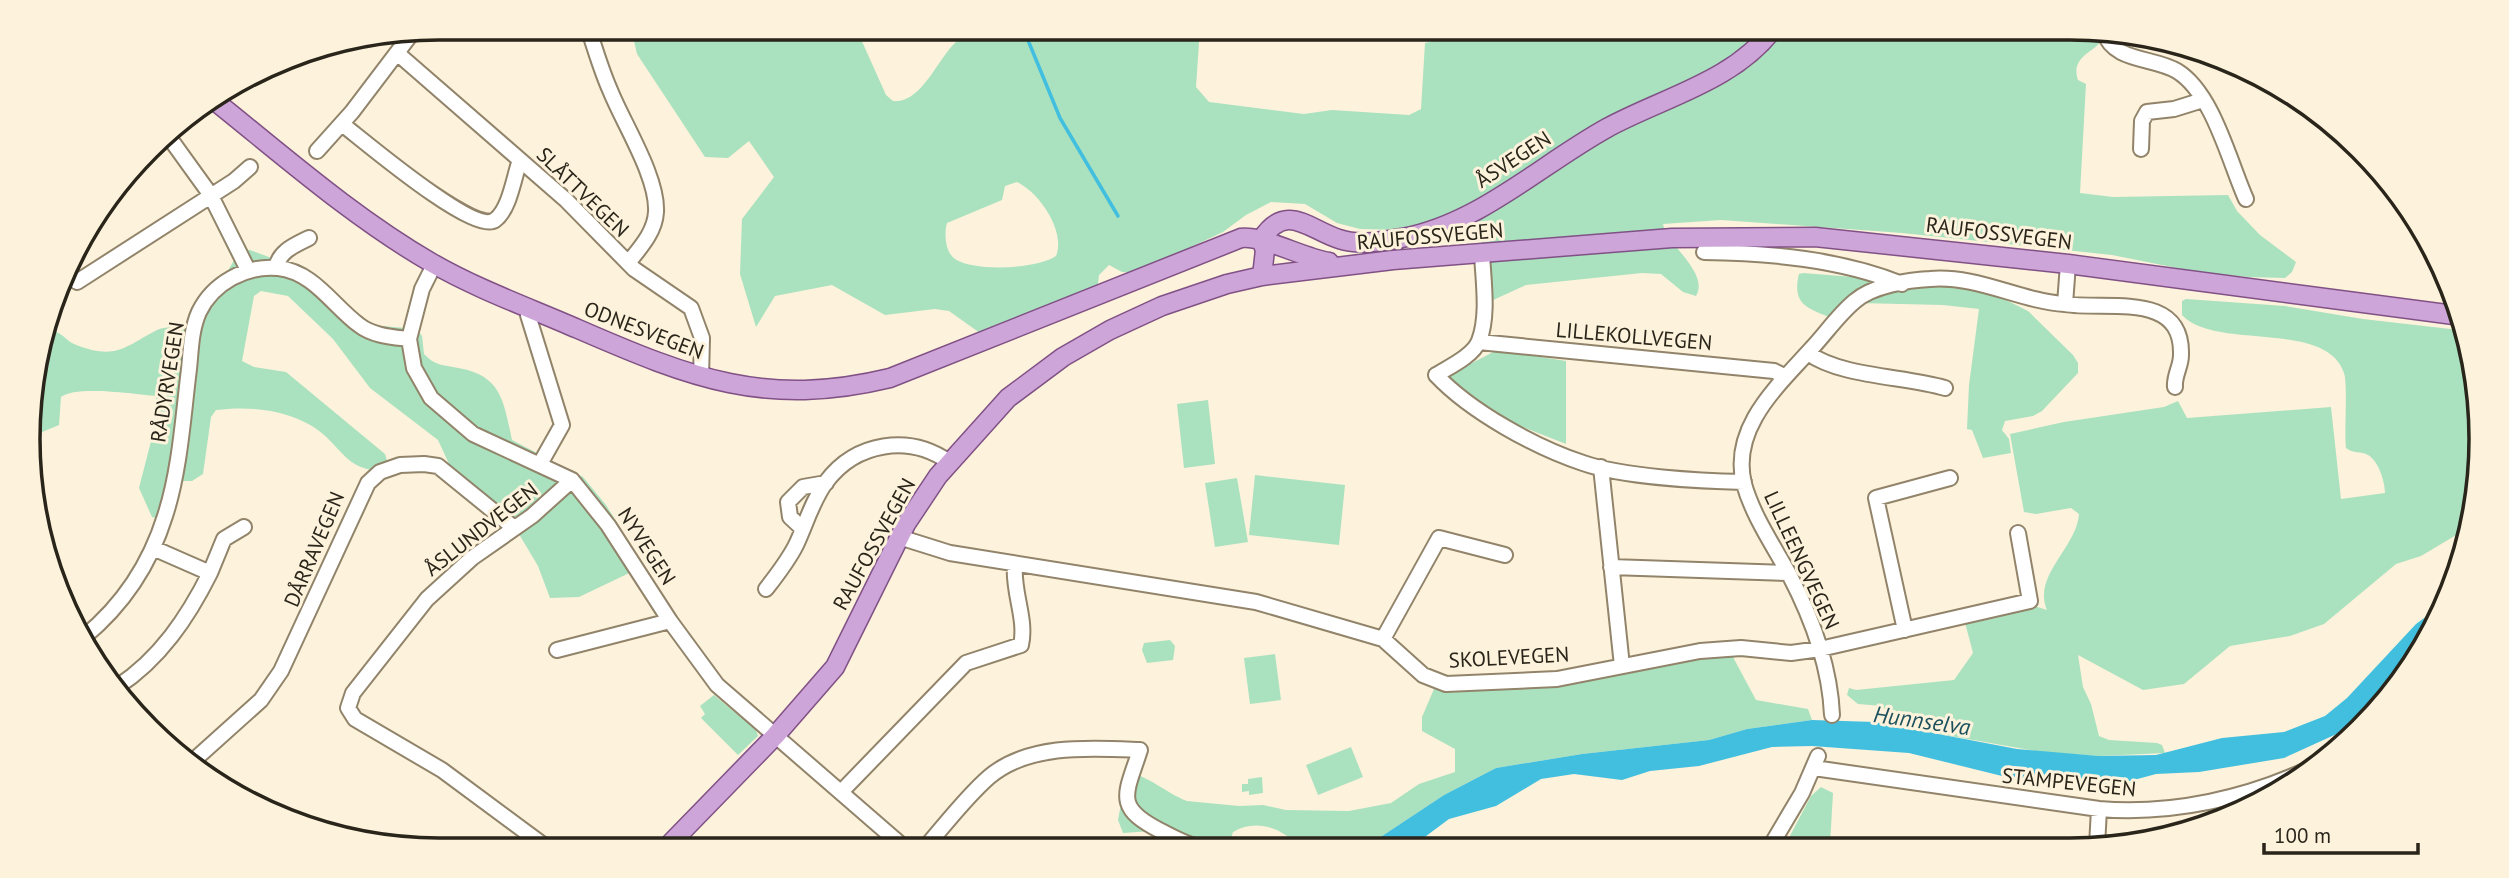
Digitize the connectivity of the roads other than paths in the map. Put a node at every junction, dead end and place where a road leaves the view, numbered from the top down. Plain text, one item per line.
1 (592, 40) edge
2 (1762, 40) edge
3 (405, 42) edge
4 (2109, 43) edge
5 (397, 53) junction
6 (2203, 100) junction
7 (220, 105) edge
8 (342, 124) junction
9 (173, 142) edge
10 (2141, 149) dead end
11 (317, 151) dead end
12 (520, 160) junction
13 (250, 167) dead end
14 (210, 194) junction
15 (2246, 199) dead end
16 (309, 238) dead end
17 (1268, 243) junction
18 (1704, 252) dead end
19 (1482, 253) junction
20 (628, 263) junction
21 (2068, 264) junction
22 (434, 265) junction
23 (1353, 265) junction
24 (276, 268) junction
25 (248, 270) junction
26 (1270, 275) junction
27 (78, 282) dead end
28 (1902, 284) junction
29 (2065, 304) junction
30 (2449, 314) edge
31 (528, 315) dead end
32 (409, 339) junction
33 (1479, 342) junction
34 (1808, 353) junction
35 (1784, 376) junction
36 (701, 377) junction
37 (2175, 387) dead end
38 (1945, 388) dead end
39 (949, 462) junction
40 (540, 464) junction
41 (1601, 467) junction
42 (1950, 478) dead end
43 (572, 481) junction
44 (1744, 482) junction
45 (826, 483) junction
46 (244, 527) dead end
47 (513, 527) junction
48 (803, 529) junction
49 (2018, 533) dead end
50 (899, 537) junction
51 (153, 548) junction
52 (1506, 555) dead end
53 (1015, 564) junction
54 (1611, 567) junction
55 (210, 573) junction
56 (1788, 573) junction
57 (766, 589) dead end
58 (670, 621) junction
59 (1905, 630) junction
60 (90, 632) edge
61 (1383, 639) junction
62 (1820, 649) junction
63 (557, 650) dead end
64 (1622, 666) junction
65 (123, 682) edge
66 (1832, 715) dead end
67 (775, 736) junction
68 (198, 757) edge
69 (2267, 785) edge
70 (842, 791) junction
71 (2099, 809) junction
72 (2097, 837) edge
73 (534, 838) edge
74 (675, 838) edge
75 (894, 838) edge
76 (934, 838) edge
77 (1175, 838) edge
78 (1775, 838) edge

1 - 20 street
2 - 17 main road, ÅSVEGEN
3 - 5 street
4 - 6 street
5 - 8 street
5 - 12 street, SLÅTTVEGEN
6 - 10 street
6 - 15 street
7 - 22 main road, ODNESVEGEN
8 - 11 street
8 - 12 street
9 - 14 street
12 - 20 street, SLÅTTVEGEN
13 - 14 street
14 - 25 street
14 - 27 street
16 - 24 street
17 - 23 main road
17 - 26 main road
17 - 36 main road, ODNESVEGEN
18 - 28 street
19 - 21 main road, RAUFOSSVEGEN
19 - 23 main road, RAUFOSSVEGEN
19 - 33 street
20 - 36 street, SLÅTTVEGEN
21 - 29 street
21 - 30 main road, RAUFOSSVEGEN
22 - 32 street, NYVEGEN
22 - 36 main road, ODNESVEGEN
23 - 26 main road, RAUFOSSVEGEN
24 - 25 street, RÅDYRVEGEN
24 - 32 street, RÅDYRVEGEN
25 - 51 street, RÅDYRVEGEN
26 - 39 main road, RAUFOSSVEGEN
28 - 29 street, LILLEENGVEGEN
28 - 34 street, LILLEENGVEGEN
29 - 37 street, LILLEENGVEGEN
31 - 40 street
32 - 40 street, NYVEGEN
33 - 35 street, LILLEKOLLVEGEN
33 - 41 street
34 - 35 street, LILLEENGVEGEN
34 - 38 street
35 - 44 street, LILLEENGVEGEN
39 - 45 street
39 - 50 main road, RAUFOSSVEGEN
40 - 43 street, NYVEGEN
41 - 44 street
41 - 54 street
42 - 59 street
43 - 47 street, ÅSLUNDVEGEN
43 - 58 street, NYVEGEN
44 - 56 street, LILLEENGVEGEN
45 - 48 street
45 - 48 street
46 - 55 street
47 - 68 street, DÅRRAVEGEN
47 - 73 street, ÅSLUNDVEGEN
48 - 57 street
49 - 59 street, SKOLEVEGEN
50 - 53 street, SKOLEVEGEN
50 - 67 main road, RAUFOSSVEGEN
51 - 55 street
51 - 60 street, RÅDYRVEGEN
52 - 61 street
53 - 61 street, SKOLEVEGEN
53 - 70 street
54 - 56 street
54 - 64 street
55 - 65 street
56 - 62 street, LILLEENGVEGEN
58 - 63 street
58 - 67 street, NYVEGEN
59 - 62 street, SKOLEVEGEN
61 - 64 street, SKOLEVEGEN
62 - 64 street, SKOLEVEGEN
62 - 66 street, LILLEENGVEGEN
67 - 70 street, NYVEGEN
67 - 74 main road, RAUFOSSVEGEN
69 - 71 street, STAMPEVEGEN
70 - 75 street, NYVEGEN
71 - 72 street
71 - 78 street, STAMPEVEGEN
76 - 77 street

